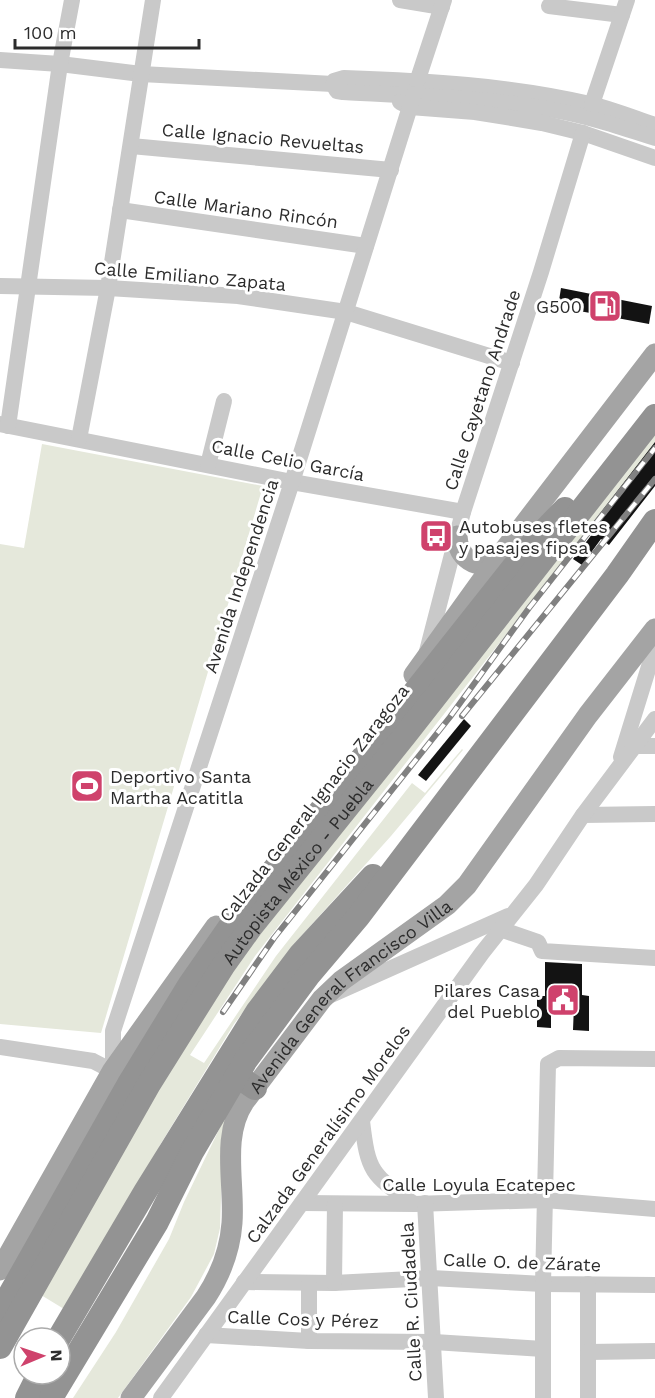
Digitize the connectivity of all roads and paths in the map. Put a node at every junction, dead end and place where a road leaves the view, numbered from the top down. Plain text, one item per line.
1 (72, 0) edge
2 (153, 0) edge
3 (400, 0) edge
4 (443, 4) edge
5 (549, 6) dead end
6 (624, 8) edge
7 (0, 60) edge
8 (60, 64) junction
9 (141, 74) junction
10 (386, 88) junction
11 (414, 94) junction
12 (592, 104) junction
13 (655, 125) edge
14 (582, 133) junction
15 (655, 138) edge
16 (131, 146) junction
17 (655, 158) edge
18 (391, 170) junction
19 (120, 210) junction
20 (366, 246) junction
21 (0, 286) edge
22 (28, 286) junction
23 (108, 288) junction
24 (346, 312) junction
25 (655, 354) edge
26 (512, 363) junction
27 (224, 401) dead end
28 (650, 422) edge
29 (4, 425) edge
30 (80, 439) junction
31 (208, 465) junction
32 (292, 482) junction
33 (463, 512) junction
34 (655, 521) edge
35 (457, 536) junction
36 (496, 561) junction
37 (655, 628) edge
38 (655, 647) edge
39 (425, 661) junction
40 (407, 700) junction
41 (655, 719) edge
42 (634, 746) junction
43 (655, 746) edge
44 (617, 770) junction
45 (655, 814) edge
46 (583, 815) junction
47 (430, 819) junction
48 (514, 913) junction
49 (500, 930) junction
50 (655, 958) edge
51 (322, 999) junction
52 (0, 1047) edge
53 (655, 1059) edge
54 (121, 1076) junction
55 (245, 1082) junction
56 (362, 1121) junction
57 (545, 1200) junction
58 (302, 1203) junction
59 (335, 1204) junction
60 (419, 1204) junction
61 (655, 1209) edge
62 (0, 1270) edge
63 (431, 1278) junction
64 (244, 1282) junction
65 (309, 1282) junction
66 (334, 1283) junction
67 (543, 1284) junction
68 (588, 1284) junction
69 (655, 1285) edge
70 (0, 1312) edge
71 (66, 1326) edge
72 (206, 1335) junction
73 (309, 1341) junction
74 (434, 1342) junction
75 (0, 1347) edge
76 (543, 1349) junction
77 (655, 1351) edge
78 (588, 1352) junction
79 (51, 1398) edge
80 (131, 1398) edge
81 (161, 1398) edge
82 (436, 1398) edge
83 (543, 1398) edge
84 (588, 1398) edge

1 - 8 street
2 - 9 street
3 - 4 street
4 - 11 street, Avenida Independencia
5 - 6 street
6 - 12 street
7 - 8 street
8 - 9 street
8 - 22 street
9 - 10 street
9 - 16 street
10 - 11 street
10 - 11 street
11 - 12 street
11 - 14 street
11 - 15 street
11 - 18 street, Avenida Independencia
12 - 13 street
14 - 17 street
14 - 26 street, Calle Cayetano Andrade
16 - 18 street, Calle Ignacio Revueltas
16 - 19 street
18 - 20 street, Avenida Independencia
19 - 20 street, Calle Mariano Rincón
19 - 23 street
20 - 24 street, Avenida Independencia
21 - 22 street, Calle Emiliano Zapata
22 - 23 street, Calle Emiliano Zapata
22 - 29 street
23 - 24 street, Calle Emiliano Zapata
23 - 30 street
24 - 26 street, Calle Emiliano Zapata
24 - 32 street, Avenida Independencia
25 - 36 main road, Calzada General Ignacio Zaragoza
26 - 33 street, Calle Cayetano Andrade
27 - 31 street
28 - 40 highway
28 - 75 highway, Autopista México - Puebla
29 - 30 street, Calle Celio García
30 - 31 street, Calle Celio García
31 - 32 street, Calle Celio García
32 - 33 street, Calle Celio García
32 - 54 street, Avenida Independencia
33 - 35 street, Calle Cayetano Andrade
34 - 47 highway
35 - 36 main road
35 - 39 street, Calle Cayetano Andrade
36 - 39 main road, Calzada General Ignacio Zaragoza
37 - 51 main road, Avenida General Francisco Villa
38 - 44 street
39 - 40 highway
39 - 54 main road, Calzada General Ignacio Zaragoza
40 - 54 highway, Calzada General Ignacio Zaragoza
41 - 42 street, Calzada Generalísimo Morelos
42 - 43 street
42 - 44 street, Calzada Generalísimo Morelos
44 - 46 street, Calzada Generalísimo Morelos
45 - 46 street
46 - 48 street, Calzada Generalísimo Morelos
47 - 55 highway
47 - 71 highway
48 - 49 street, Calzada Generalísimo Morelos
48 - 51 street
49 - 50 street
49 - 56 street, Calzada Generalísimo Morelos
51 - 55 main road, Avenida General Francisco Villa
52 - 54 street
53 - 57 street
54 - 62 main road, Calzada General Ignacio Zaragoza
54 - 70 highway, Calzada General Ignacio Zaragoza
55 - 79 highway
55 - 80 main road, Avenida General Francisco Villa
56 - 58 street, Calzada Generalísimo Morelos
56 - 60 street
57 - 60 street, Calle Loyula Ecatepec
57 - 61 street, Calle Loyula Ecatepec
57 - 67 street
58 - 59 street, Calle Loyula Ecatepec
58 - 64 street, Calzada Generalísimo Morelos
59 - 60 street, Calle Loyula Ecatepec
59 - 66 street
60 - 63 street, Calle R. Ciudadela
63 - 66 street, Calle O. de Zárate
63 - 67 street, Calle O. de Zárate
63 - 74 street, Calle R. Ciudadela
64 - 65 street, Calle O. de Zárate
64 - 72 street, Calzada Generalísimo Morelos
65 - 66 street, Calle O. de Zárate
65 - 73 street
67 - 68 street, Calle O. de Zárate
67 - 76 street
68 - 69 street, Calle O. de Zárate
68 - 78 street
72 - 73 street, Calle Cos y Pérez
72 - 81 street, Calzada Generalísimo Morelos
73 - 74 street, Calle Cos y Pérez
74 - 76 street, Calle Cos y Pérez
74 - 82 street, Calle R. Ciudadela
76 - 83 street
77 - 78 street
78 - 84 street

